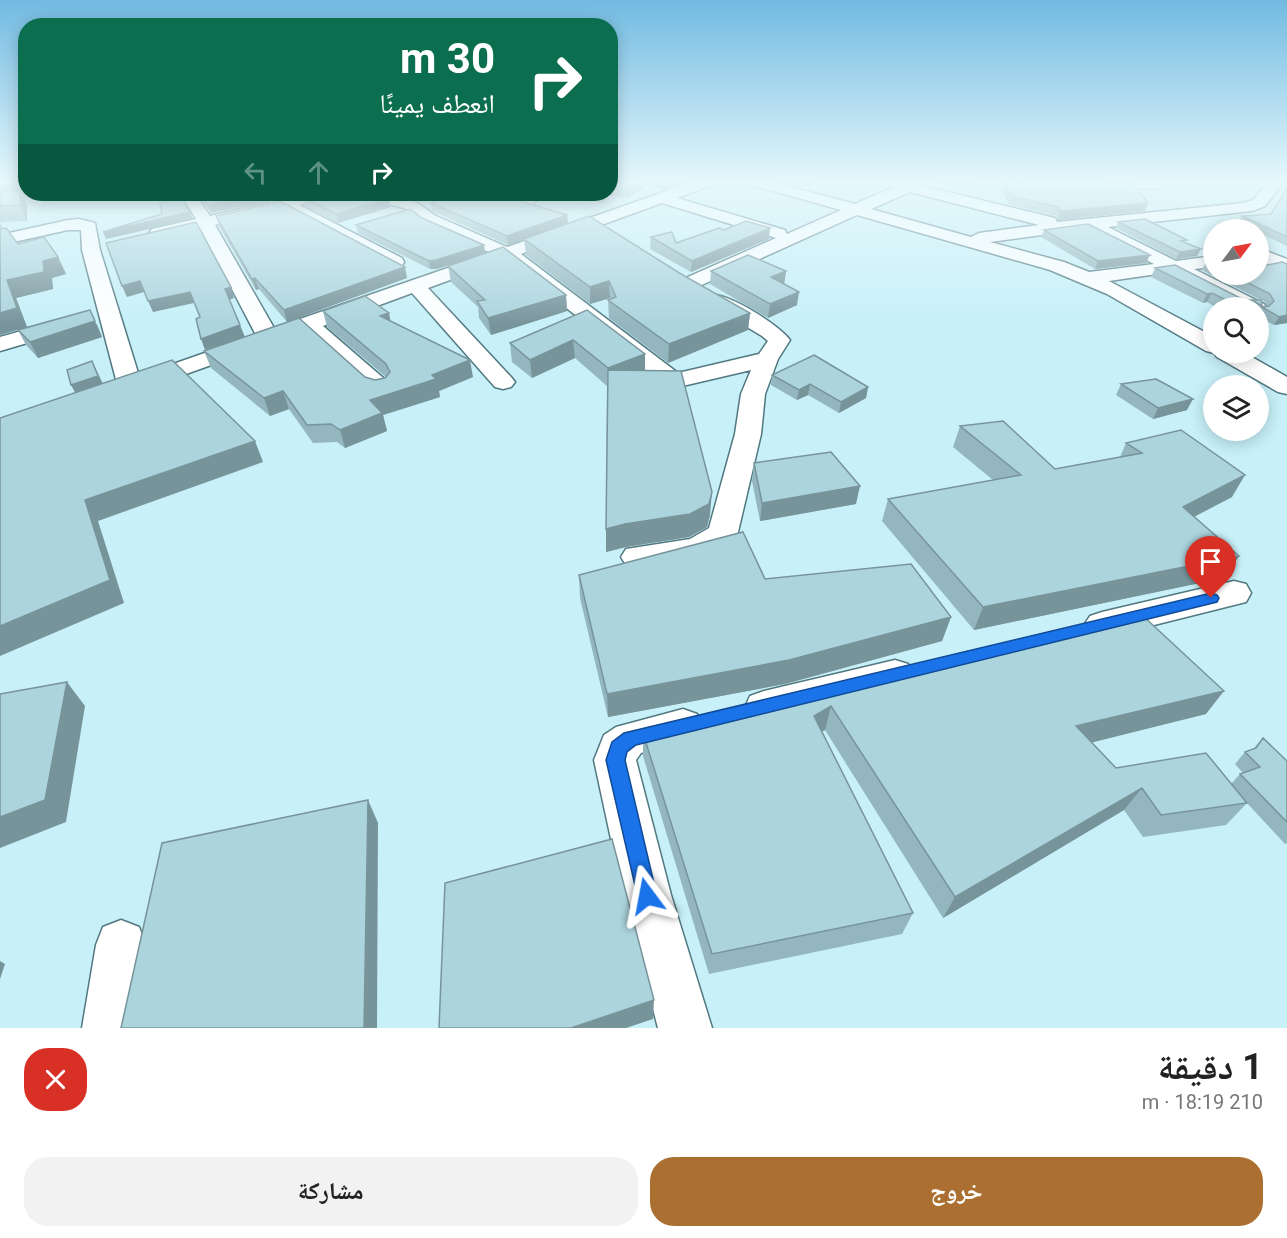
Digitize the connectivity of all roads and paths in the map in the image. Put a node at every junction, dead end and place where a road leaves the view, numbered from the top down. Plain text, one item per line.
1 (54, 229) edge
2 (90, 229) edge
3 (173, 229) edge
4 (209, 229) edge
5 (332, 229) edge
6 (342, 229) edge
7 (451, 229) edge
8 (559, 229) edge
9 (599, 229) edge
10 (769, 229) edge
11 (812, 229) edge
12 (927, 229) edge
13 (1045, 229) edge
14 (1099, 229) edge
15 (336, 231) junction
16 (613, 236) edge
17 (137, 238) edge
18 (793, 238) junction
19 (0, 240) edge
20 (967, 240) junction
21 (507, 253) junction
22 (1269, 258) edge
23 (1203, 263) edge
24 (1287, 266) edge
25 (1175, 267) junction
26 (1089, 278) junction
27 (423, 283) junction
28 (1235, 297) edge
29 (109, 312) junction
30 (308, 324) junction
31 (269, 338) junction
32 (1203, 340) edge
33 (0, 344) edge
34 (767, 358) junction
35 (1244, 363) edge
36 (503, 382) dead end
37 (130, 387) junction
38 (1287, 387) edge
39 (380, 388) edge
40 (108, 395) edge
41 (637, 557) edge
42 (1234, 593) dead end
43 (1072, 632) edge
44 (933, 666) edge
45 (121, 945) dead end
46 (109, 1028) edge
47 (685, 1028) edge

1 - 19 street
2 - 29 street
3 - 17 street
4 - 31 street
5 - 15 street
6 - 15 street
7 - 21 street
8 - 21 street
9 - 16 street
10 - 18 street
11 - 18 street
12 - 20 street
13 - 20 street
14 - 25 street
15 - 27 street
18 - 34 street
20 - 26 street
21 - 27 street
21 - 34 street
22 - 24 street
23 - 25 street
25 - 26 street
25 - 28 street
26 - 32 street
27 - 30 street
27 - 36 street
29 - 33 street
29 - 37 street
30 - 31 street
30 - 39 street
31 - 37 street
34 - 41 street
35 - 38 street
37 - 40 street
42 - 43 street
44 - 47 street
45 - 46 street

